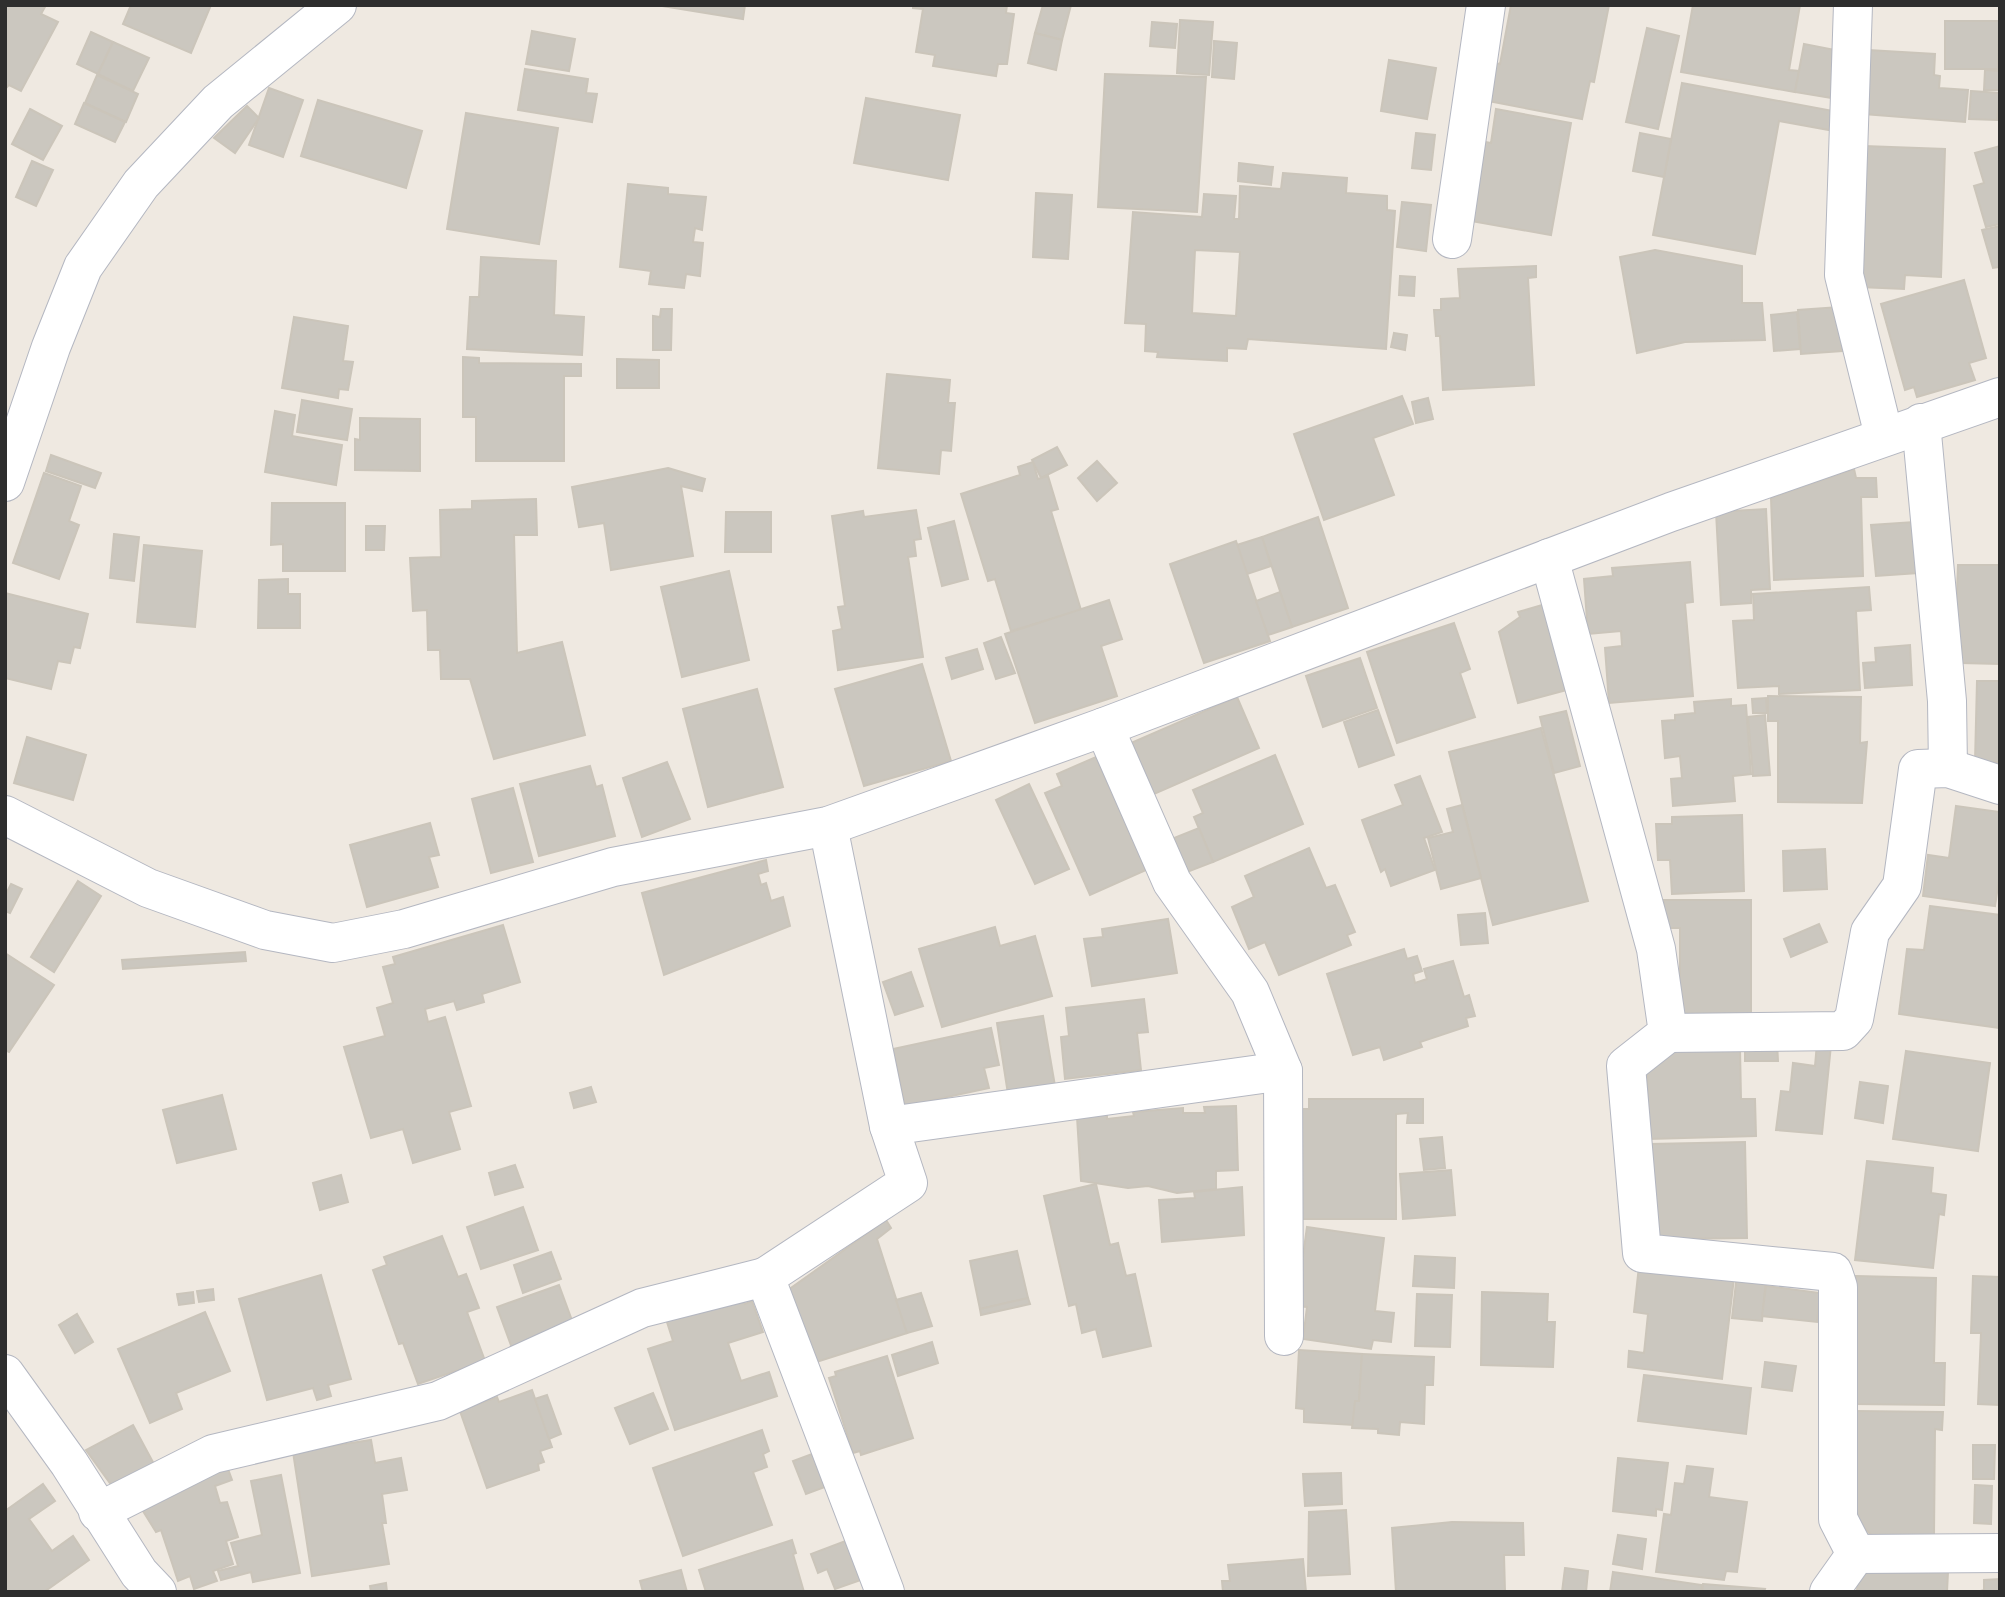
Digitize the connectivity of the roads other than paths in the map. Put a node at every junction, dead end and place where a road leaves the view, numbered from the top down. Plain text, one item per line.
1 (337, 5) edge
2 (1486, 5) edge
3 (1853, 5) edge
4 (1452, 239) dead end
5 (2000, 397) edge
6 (1921, 423) junction
7 (1884, 436) junction
8 (5, 482) edge
9 (1549, 558) junction
10 (1104, 727) junction
11 (1948, 768) junction
12 (2000, 785) edge
13 (5, 815) edge
14 (828, 826) junction
15 (1668, 1033) junction
16 (1283, 1071) junction
17 (889, 1126) junction
18 (765, 1278) junction
19 (1284, 1336) dead end
20 (5, 1374) edge
21 (98, 1512) junction
22 (2000, 1553) edge
23 (1856, 1554) junction
24 (157, 1592) edge
25 (885, 1592) edge
26 (1829, 1592) edge

1 - 8 street
2 - 4 street
3 - 7 street
5 - 6 street
6 - 7 street
6 - 11 street
7 - 9 street
9 - 10 street
9 - 15 street
10 - 14 street
10 - 16 street
11 - 12 street
11 - 15 street
13 - 14 street
14 - 17 street
15 - 23 street
16 - 17 street
16 - 19 street
17 - 18 street
18 - 21 street
18 - 25 street
20 - 21 street
21 - 24 street
22 - 23 street
23 - 26 street

